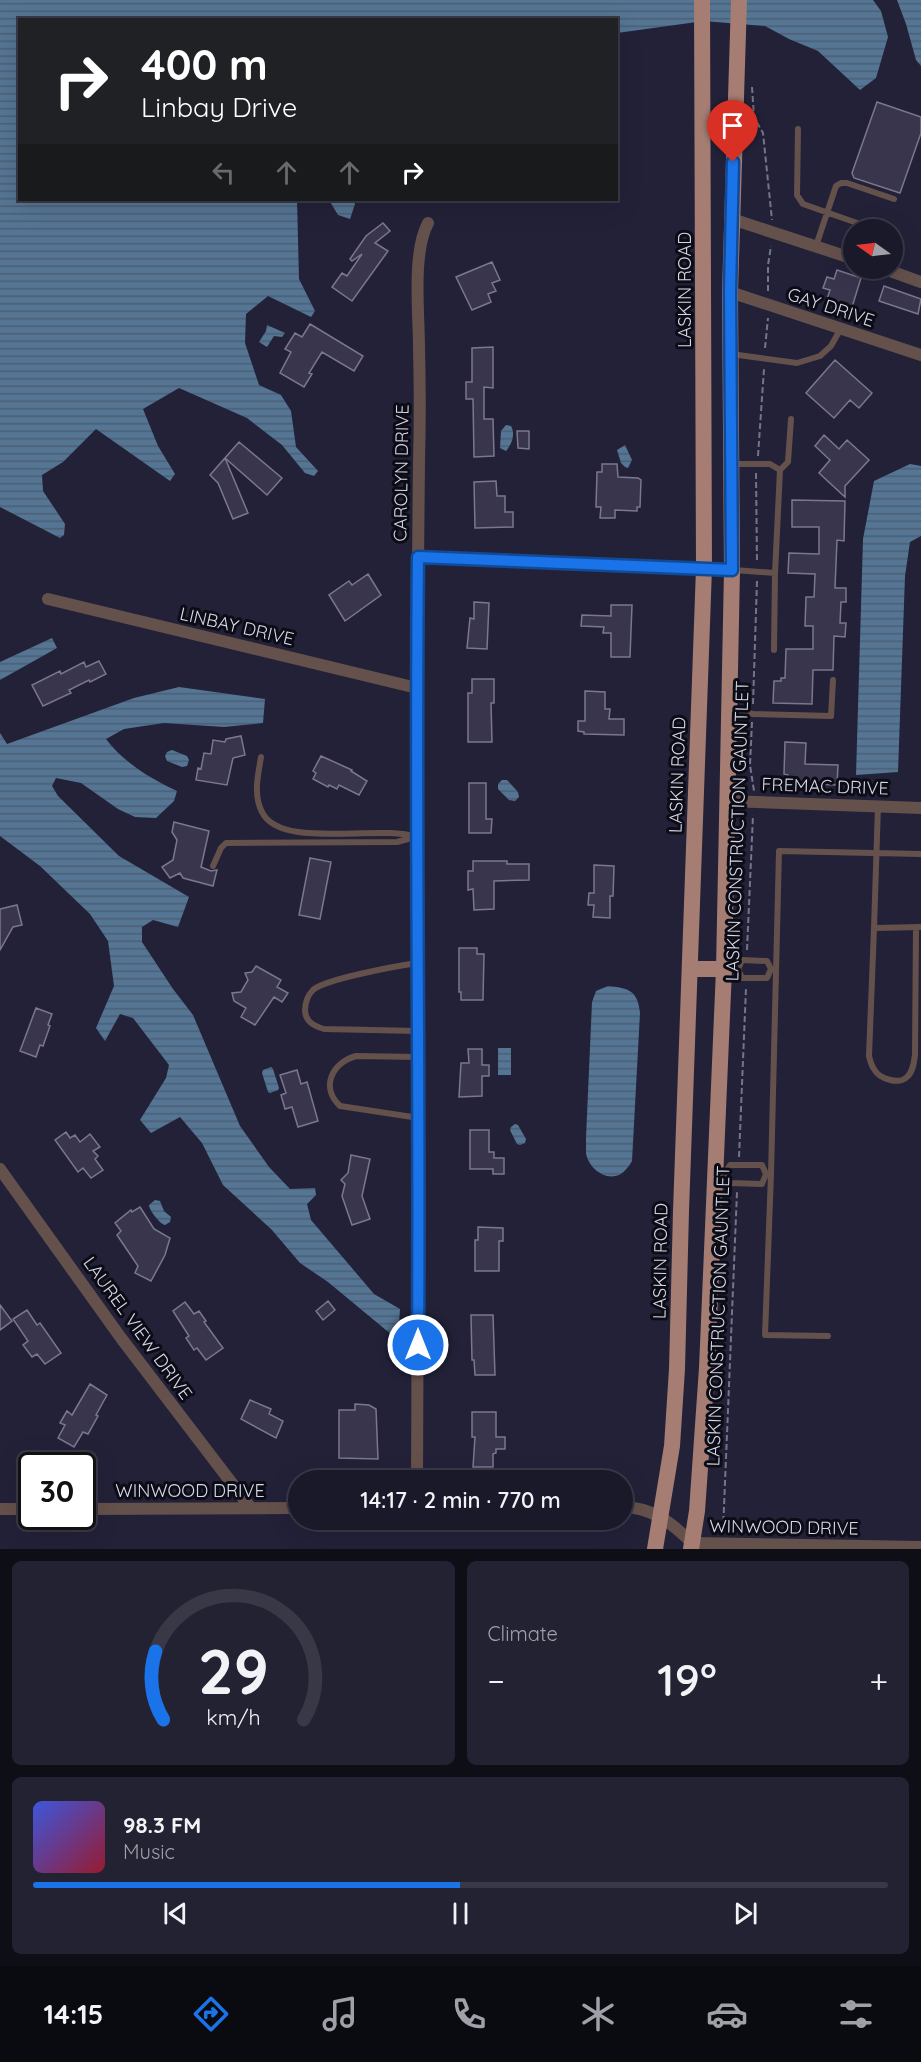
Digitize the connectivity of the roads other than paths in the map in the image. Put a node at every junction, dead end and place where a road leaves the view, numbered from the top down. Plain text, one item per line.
1 (702, 0) edge
2 (739, 0) edge
3 (798, 129) dead end
4 (894, 199) dead end
5 (827, 213) junction
6 (732, 219) junction
7 (845, 219) edge
8 (428, 223) dead end
9 (816, 246) junction
10 (843, 255) edge
11 (903, 276) edge
12 (921, 282) edge
13 (730, 291) junction
14 (840, 330) junction
15 (730, 354) junction
16 (921, 355) edge
17 (791, 419) dead end
18 (731, 464) junction
19 (780, 470) junction
20 (418, 557) junction
21 (705, 568) junction
22 (732, 570) junction
23 (775, 573) junction
24 (48, 599) dead end
25 (774, 650) dead end
26 (833, 680) dead end
27 (417, 688) junction
28 (729, 709) junction
29 (261, 757) dead end
30 (727, 801) junction
31 (878, 806) junction
32 (921, 808) edge
33 (416, 837) junction
34 (876, 853) junction
35 (921, 854) edge
36 (213, 866) dead end
37 (874, 927) junction
38 (919, 927) edge
39 (417, 963) junction
40 (690, 969) junction
41 (731, 969) junction
42 (774, 969) junction
43 (418, 1031) junction
44 (918, 1036) edge
45 (419, 1057) junction
46 (419, 1119) junction
47 (0, 1169) edge
48 (720, 1173) junction
49 (769, 1174) junction
50 (828, 1336) dead end
51 (417, 1470) edge
52 (250, 1508) junction
53 (288, 1508) edge
54 (0, 1509) edge
55 (18, 1509) edge
56 (96, 1509) edge
57 (633, 1509) edge
58 (660, 1517) junction
59 (692, 1546) edge
60 (921, 1547) edge
61 (884, 1548) edge
62 (655, 1549) edge

1 - 21 main road, LASKIN ROAD
2 - 6 main road
3 - 5 lane
4 - 5 lane
5 - 7 lane
5 - 9 lane
6 - 9 street
6 - 13 main road
8 - 20 street, CAROLYN DRIVE
9 - 10 street
11 - 12 street
13 - 14 street, GAY DRIVE
13 - 15 main road
14 - 15 lane
14 - 16 street, GAY DRIVE
15 - 18 main road
17 - 19 lane
18 - 19 lane
18 - 22 main road
19 - 23 lane
20 - 21 street
20 - 27 street, CAROLYN DRIVE
21 - 22 lane
21 - 40 main road, LASKIN ROAD
22 - 23 lane
22 - 28 main road
23 - 25 lane
24 - 27 street, LINBAY DRIVE
26 - 28 lane
27 - 33 street, CAROLYN DRIVE
28 - 30 main road
29 - 33 lane
30 - 31 street, FREMAC DRIVE
30 - 41 main road
31 - 32 street, FREMAC DRIVE
31 - 34 lane
33 - 36 lane
33 - 39 street, CAROLYN DRIVE
34 - 35 lane
34 - 37 lane
34 - 42 lane
37 - 38 lane
37 - 44 lane
38 - 44 lane
39 - 43 street, CAROLYN DRIVE
39 - 43 lane
40 - 41 main road
40 - 58 main road, LASKIN ROAD
41 - 42 lane
41 - 42 lane
41 - 48 main road
42 - 49 lane
43 - 45 street, CAROLYN DRIVE
45 - 46 street, CAROLYN DRIVE
45 - 46 lane
46 - 51 street, CAROLYN DRIVE
47 - 52 street, LAUREL VIEW DRIVE
48 - 49 lane
48 - 49 lane
48 - 59 main road
49 - 50 lane
52 - 53 street, WINWOOD DRIVE
52 - 56 street, WINWOOD DRIVE
54 - 55 street
57 - 58 street, WINWOOD DRIVE
58 - 59 street, WINWOOD DRIVE
58 - 62 main road, LASKIN ROAD
59 - 61 street, WINWOOD DRIVE
60 - 61 street, WINWOOD DRIVE

